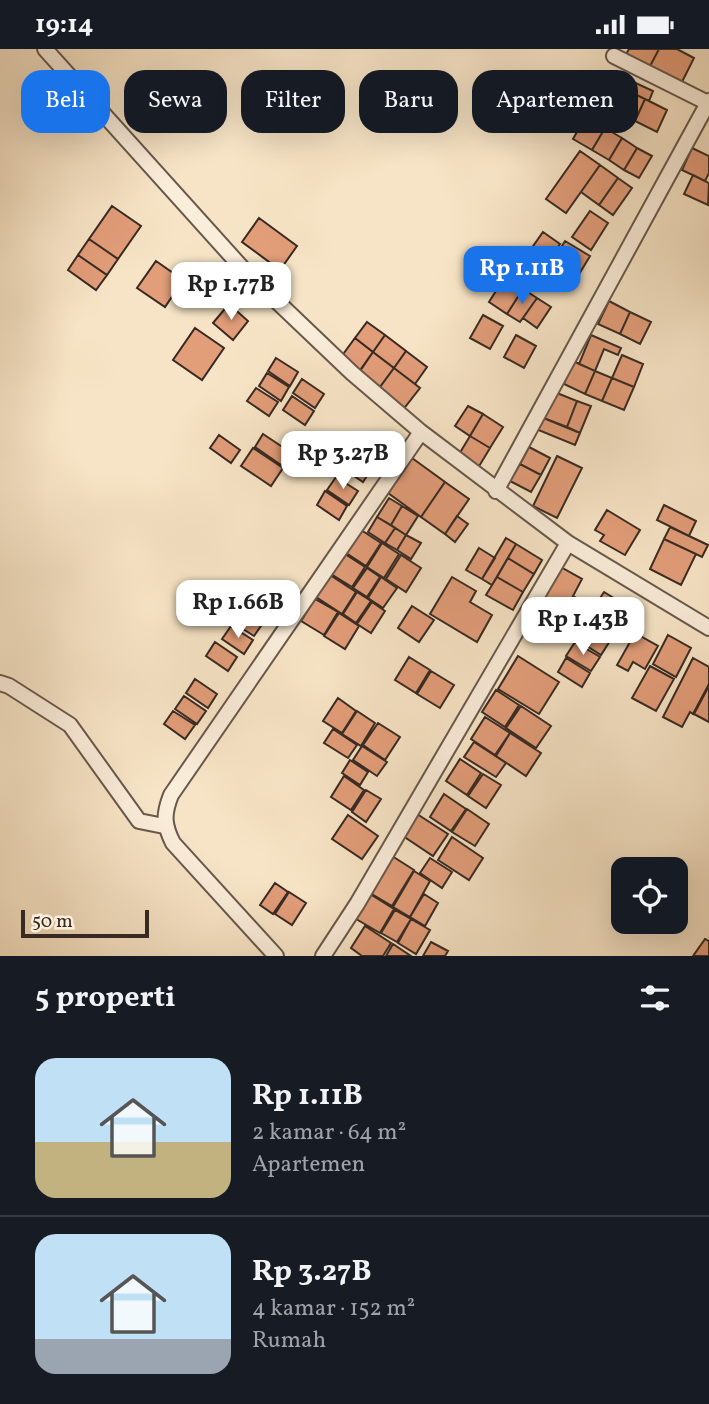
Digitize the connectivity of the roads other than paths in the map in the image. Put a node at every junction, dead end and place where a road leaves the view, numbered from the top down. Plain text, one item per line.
1 (55, 52) edge
2 (614, 56) dead end
3 (708, 102) edge
4 (421, 432) junction
5 (496, 491) junction
6 (568, 543) junction
7 (709, 628) edge
8 (0, 683) edge
9 (164, 826) junction
10 (276, 956) edge
11 (323, 956) edge

1 - 4 street
2 - 3 street
3 - 5 street
4 - 5 street
4 - 9 street
5 - 6 street
6 - 7 street
6 - 11 street
8 - 9 street
9 - 10 street

